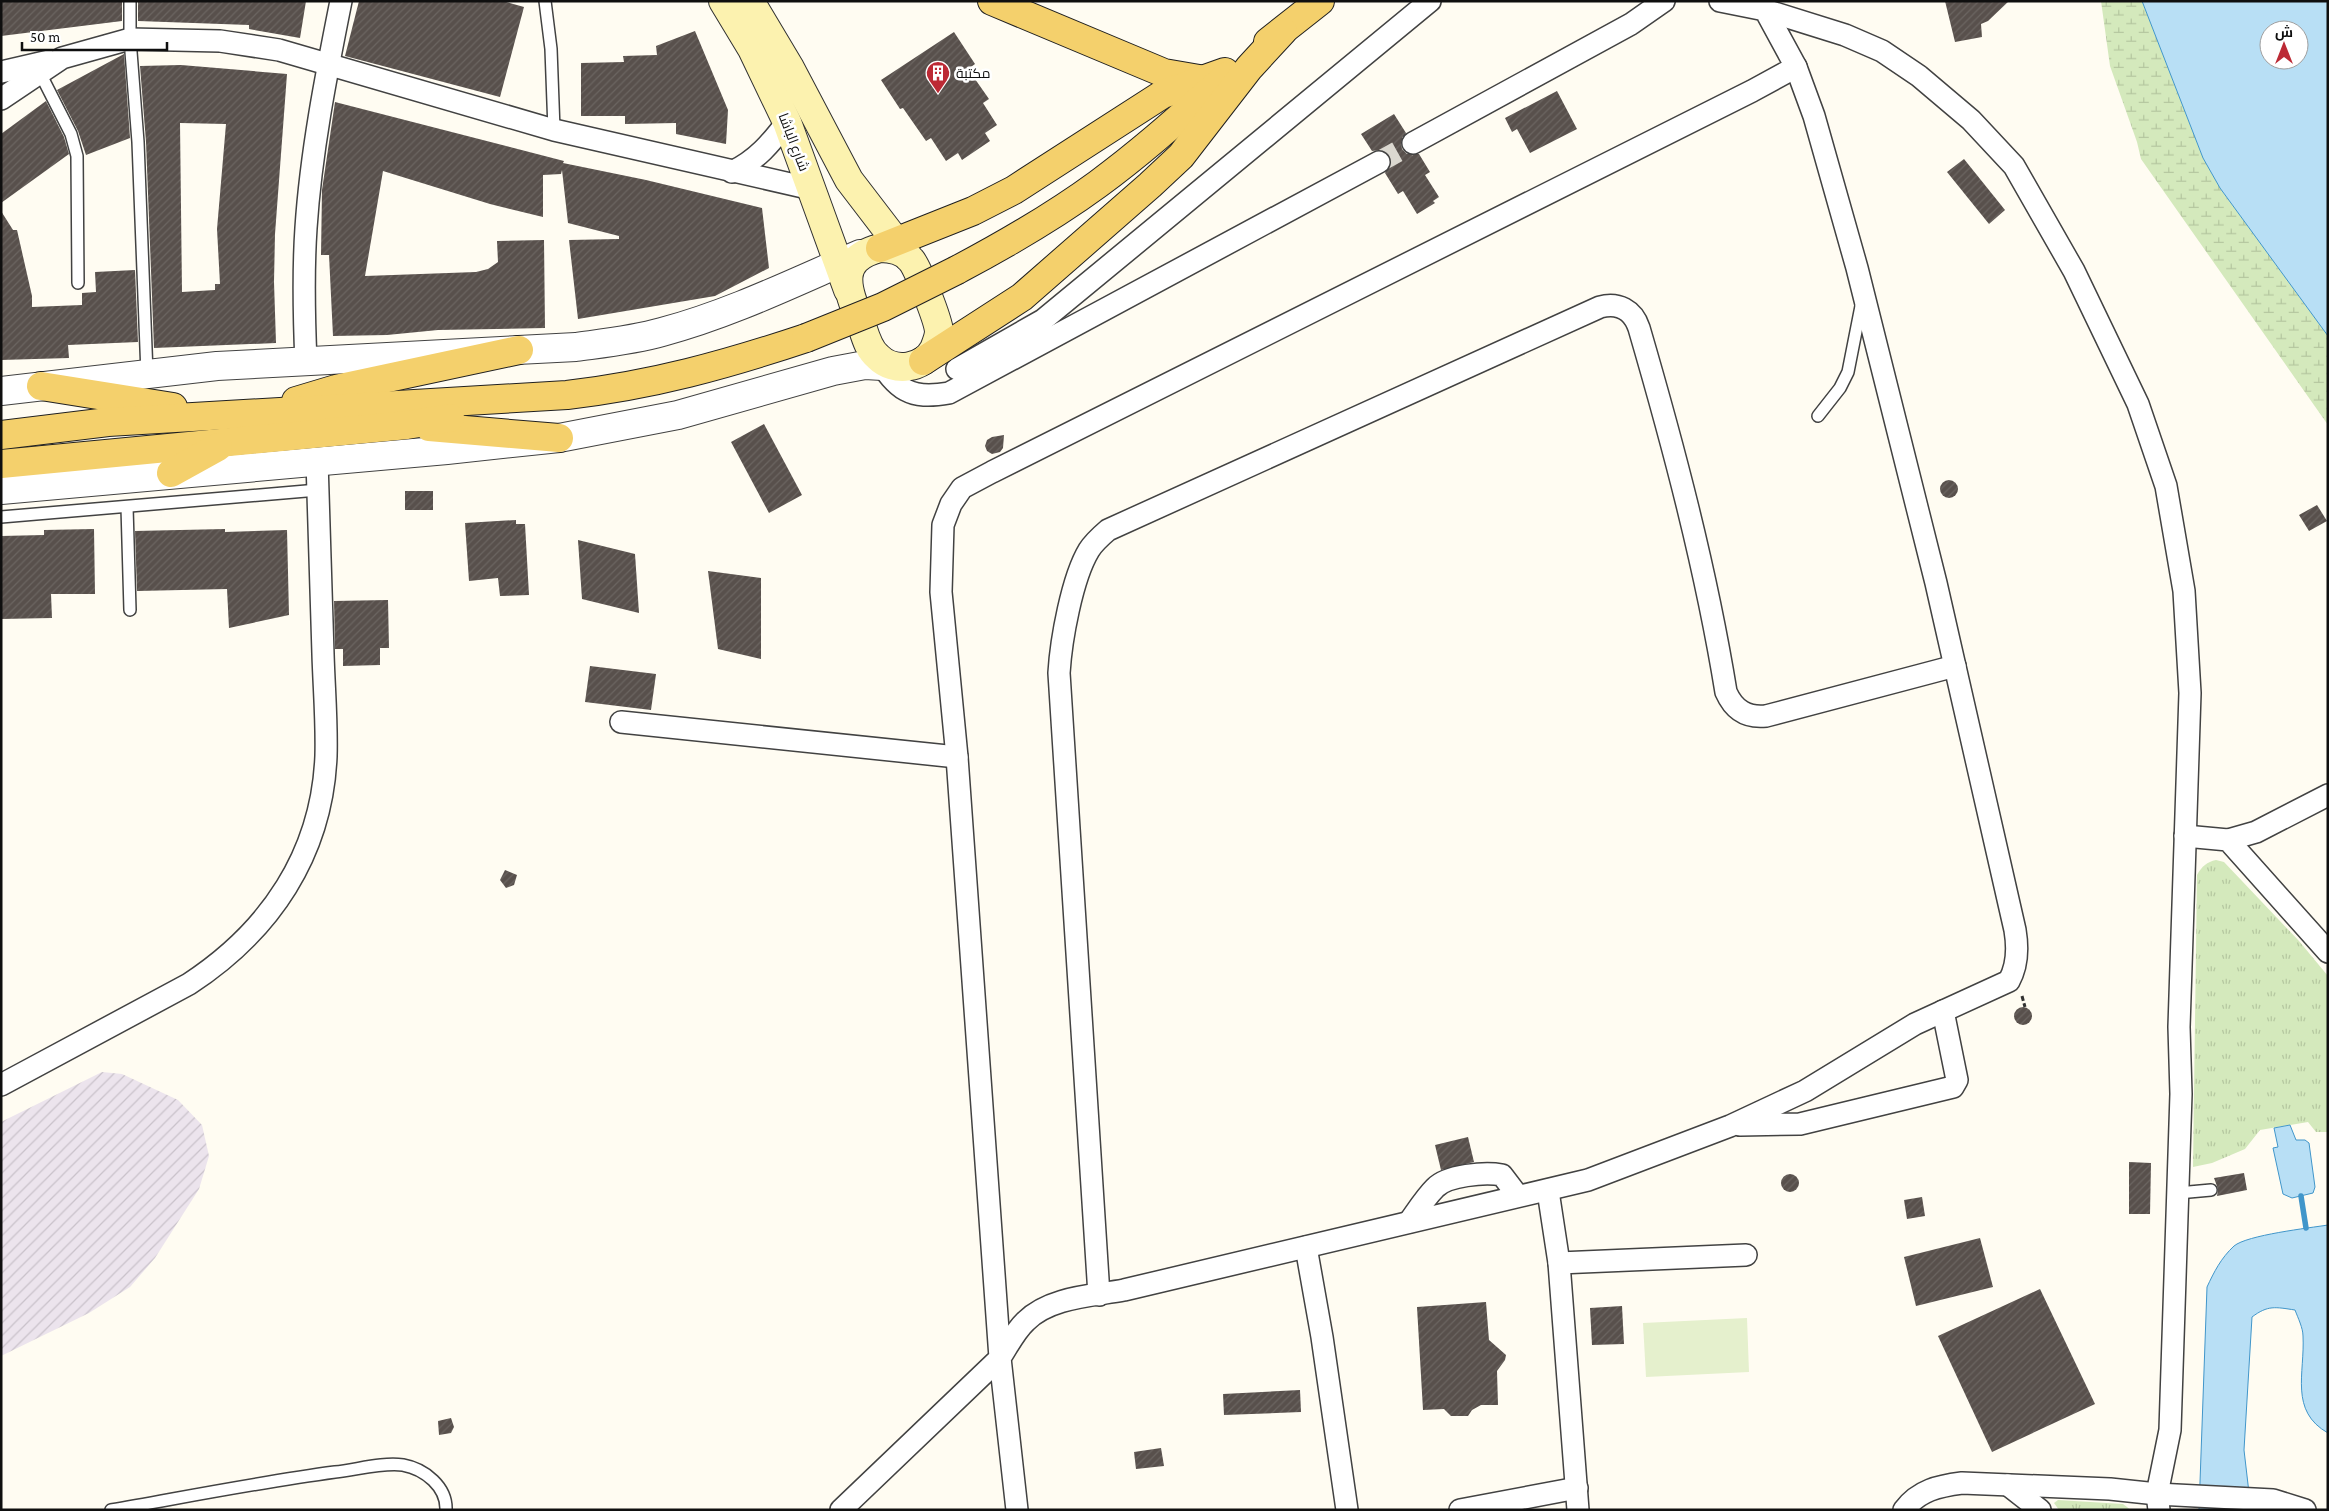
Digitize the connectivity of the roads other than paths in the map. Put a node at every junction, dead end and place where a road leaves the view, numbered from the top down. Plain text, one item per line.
1 (130, 1) edge
2 (341, 1) edge
3 (545, 1) edge
4 (723, 1) edge
5 (750, 1) edge
6 (992, 1) edge
7 (1320, 1) edge
8 (1430, 1) edge
9 (1664, 1) edge
10 (1720, 1) edge
11 (1766, 10) junction
12 (1283, 31) junction
13 (130, 39) junction
14 (62, 58) junction
15 (1244, 62) junction
16 (328, 65) junction
17 (1796, 66) junction
18 (1, 72) edge
19 (40, 73) junction
20 (1203, 79) junction
21 (1, 99) edge
22 (787, 122) junction
23 (554, 130) junction
24 (1413, 143) tunnel mouth
25 (1379, 162) tunnel mouth
26 (732, 172) junction
27 (812, 189) junction
28 (888, 249) junction
29 (838, 263) junction
30 (78, 283) dead end
31 (848, 290) junction
32 (1863, 294) junction
33 (519, 350) junction
34 (952, 357) junction
35 (894, 361) junction
36 (306, 362) junction
37 (147, 374) junction
38 (41, 386) junction
39 (1, 391) edge
40 (567, 395) junction
41 (261, 414) junction
42 (1818, 416) dead end
43 (407, 425) junction
44 (228, 428) junction
45 (1, 436) edge
46 (559, 438) junction
47 (317, 461) junction
48 (1, 464) edge
49 (171, 473) junction
50 (1, 490) edge
51 (318, 490) junction
52 (127, 506) junction
53 (1, 518) edge
54 (130, 610) dead end
55 (1955, 666) junction
56 (621, 722) dead end
57 (957, 757) junction
58 (2328, 795) edge
59 (2185, 836) junction
60 (2228, 840) junction
61 (2328, 952) edge
62 (1943, 1011) junction
63 (1, 1085) edge
64 (1730, 1126) junction
65 (2211, 1190) dead end
66 (1548, 1191) junction
67 (2178, 1193) junction
68 (1518, 1196) junction
69 (1409, 1222) junction
70 (1306, 1247) junction
71 (1746, 1255) dead end
72 (1559, 1264) junction
73 (1098, 1295) junction
74 (1000, 1358) junction
75 (2008, 1485) junction
76 (1577, 1488) junction
77 (2164, 1500) edge
78 (111, 1510) edge
79 (446, 1510) edge
80 (842, 1510) edge
81 (1017, 1510) edge
82 (1347, 1510) edge
83 (1460, 1510) edge
84 (1578, 1510) edge
85 (1904, 1510) edge
86 (2040, 1510) edge
87 (2305, 1510) edge

1 - 13 lane
2 - 16 street
3 - 23 lane
4 - 22 main road, شارع الباشا
5 - 28 main road
6 - 20 main road
7 - 12 main road
8 - 34 street
9 - 24 street
10 - 11 street
11 - 17 street
11 - 59 street
12 - 15 main road
12 - 34 main road
13 - 14 street
13 - 16 street
13 - 37 lane
14 - 18 street
14 - 19 street
15 - 20 main road
15 - 40 main road, bridge
16 - 23 street
16 - 36 street
17 - 32 street
17 - 57 street
19 - 21 street
19 - 30 lane
20 - 28 main road
22 - 26 street
22 - 27 main road, شارع الباشا
23 - 26 street
25 - 34 street
26 - 27 street
27 - 29 main road, شارع الباشا
28 - 29 street
28 - 31 main road
28 - 34 main road
29 - 31 main road, شارع الباشا
29 - 33 street
31 - 35 main road, شارع الباشا
32 - 42 lane
32 - 55 street
33 - 36 street
33 - 41 main road
34 - 35 main road
34 - 35 street
35 - 46 street
36 - 37 street
37 - 38 street
38 - 39 street
38 - 44 main road
40 - 41 main road
40 - 43 main road
41 - 44 main road
43 - 44 main road
43 - 46 main road
44 - 45 main road
44 - 48 main road
44 - 49 main road
46 - 47 street
47 - 49 street
47 - 51 street
49 - 50 street
51 - 52 lane
51 - 63 street
52 - 53 lane
52 - 54 lane
55 - 62 street
55 - 73 street
56 - 57 street
57 - 74 street
58 - 60 street
59 - 60 street
59 - 67 street
60 - 61 street
62 - 64 street
62 - 64 street
64 - 66 street
65 - 67 lane
66 - 68 street
66 - 72 street
67 - 77 street
68 - 69 street
68 - 69 street
69 - 70 street
70 - 73 street
70 - 82 street
71 - 72 street
72 - 76 street
73 - 74 street
74 - 80 street
74 - 81 street
75 - 77 street
75 - 85 street
75 - 86 street
76 - 83 street
76 - 84 street
77 - 87 street
78 - 79 lane

